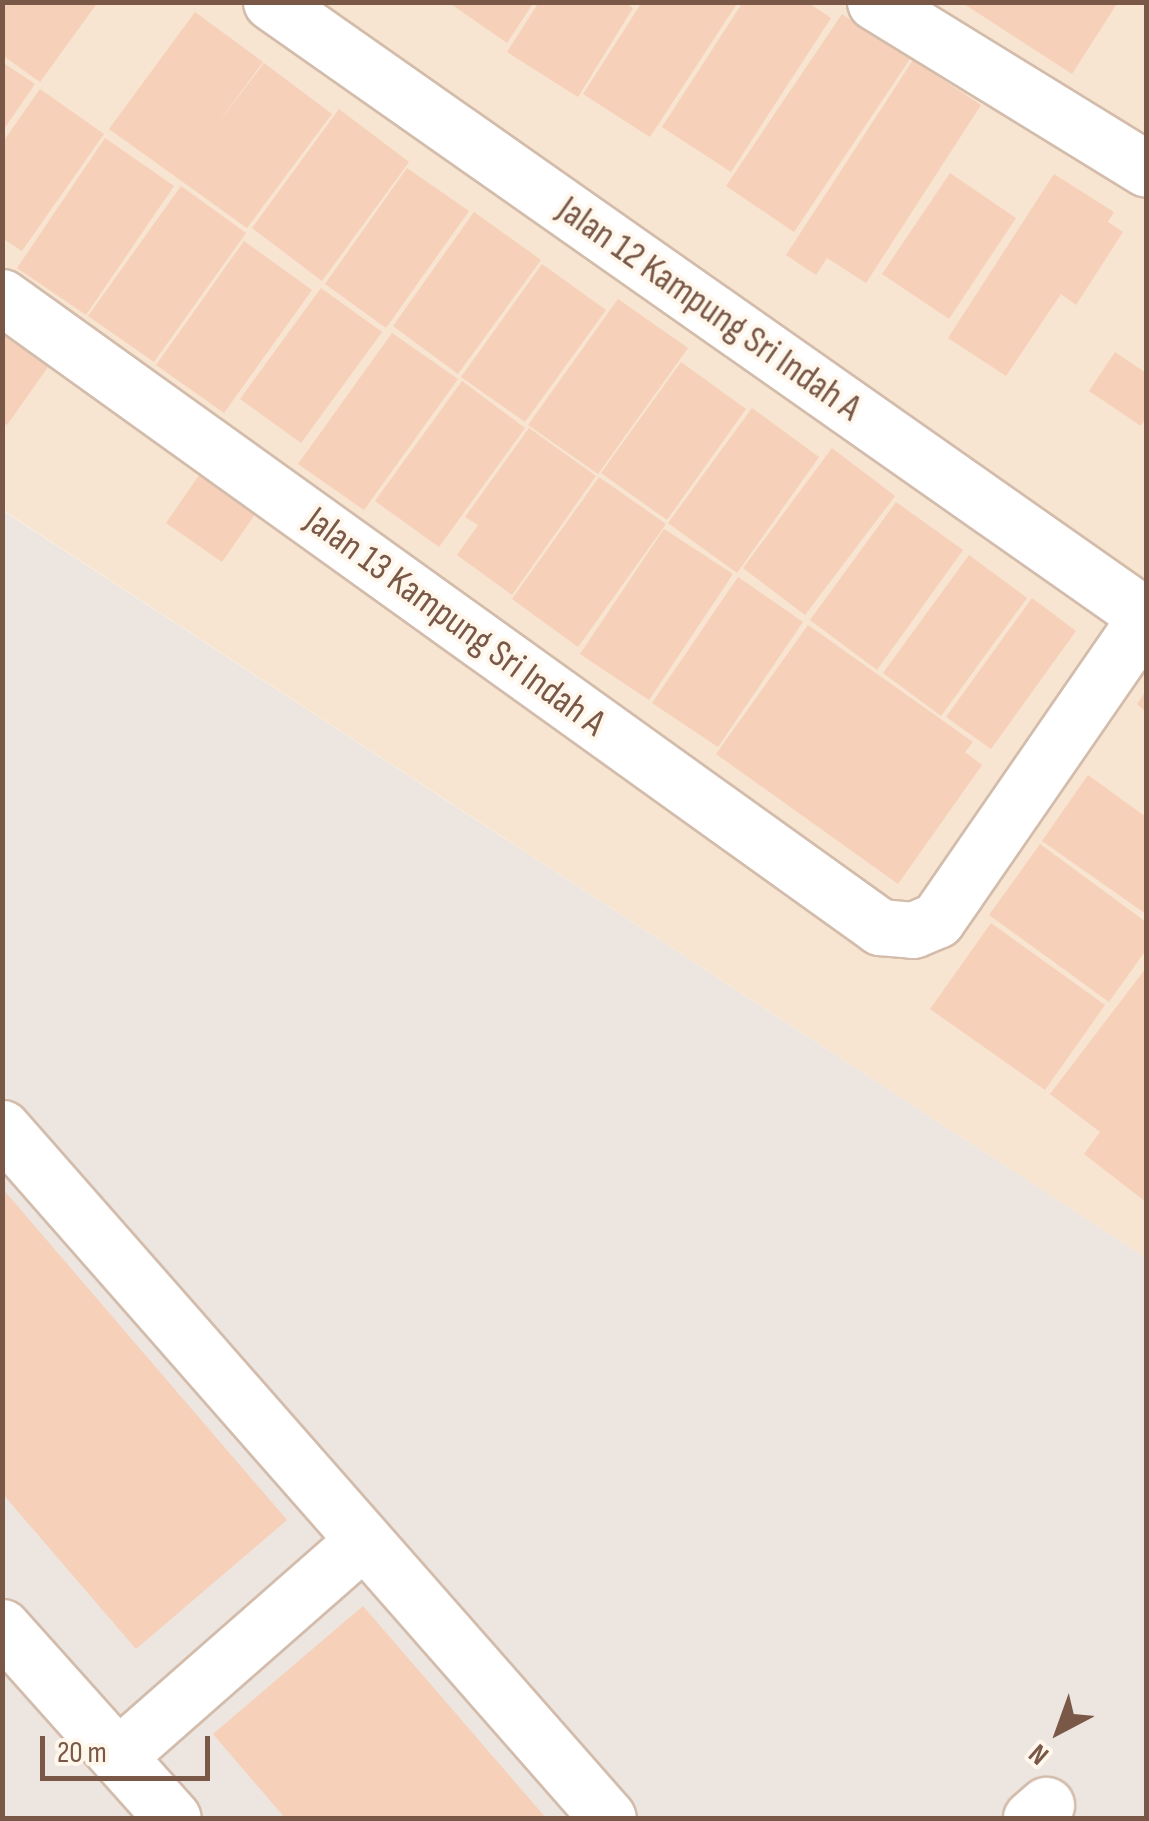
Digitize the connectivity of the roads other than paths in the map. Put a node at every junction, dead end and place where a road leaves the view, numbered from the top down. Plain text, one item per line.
1 (270, 2) edge
2 (875, 2) edge
3 (1146, 168) edge
4 (2, 298) edge
5 (1146, 616) edge
6 (2, 1128) edge
7 (364, 1540) junction
8 (2, 1627) edge
9 (118, 1756) junction
10 (173, 1818) edge
11 (608, 1818) edge

1 - 5 street, Jalan 12 Kampung Sri Indah A
2 - 3 street
4 - 5 street, Jalan 13 Kampung Sri Indah A
6 - 7 street
7 - 9 street
7 - 11 street
8 - 9 street
9 - 10 street

